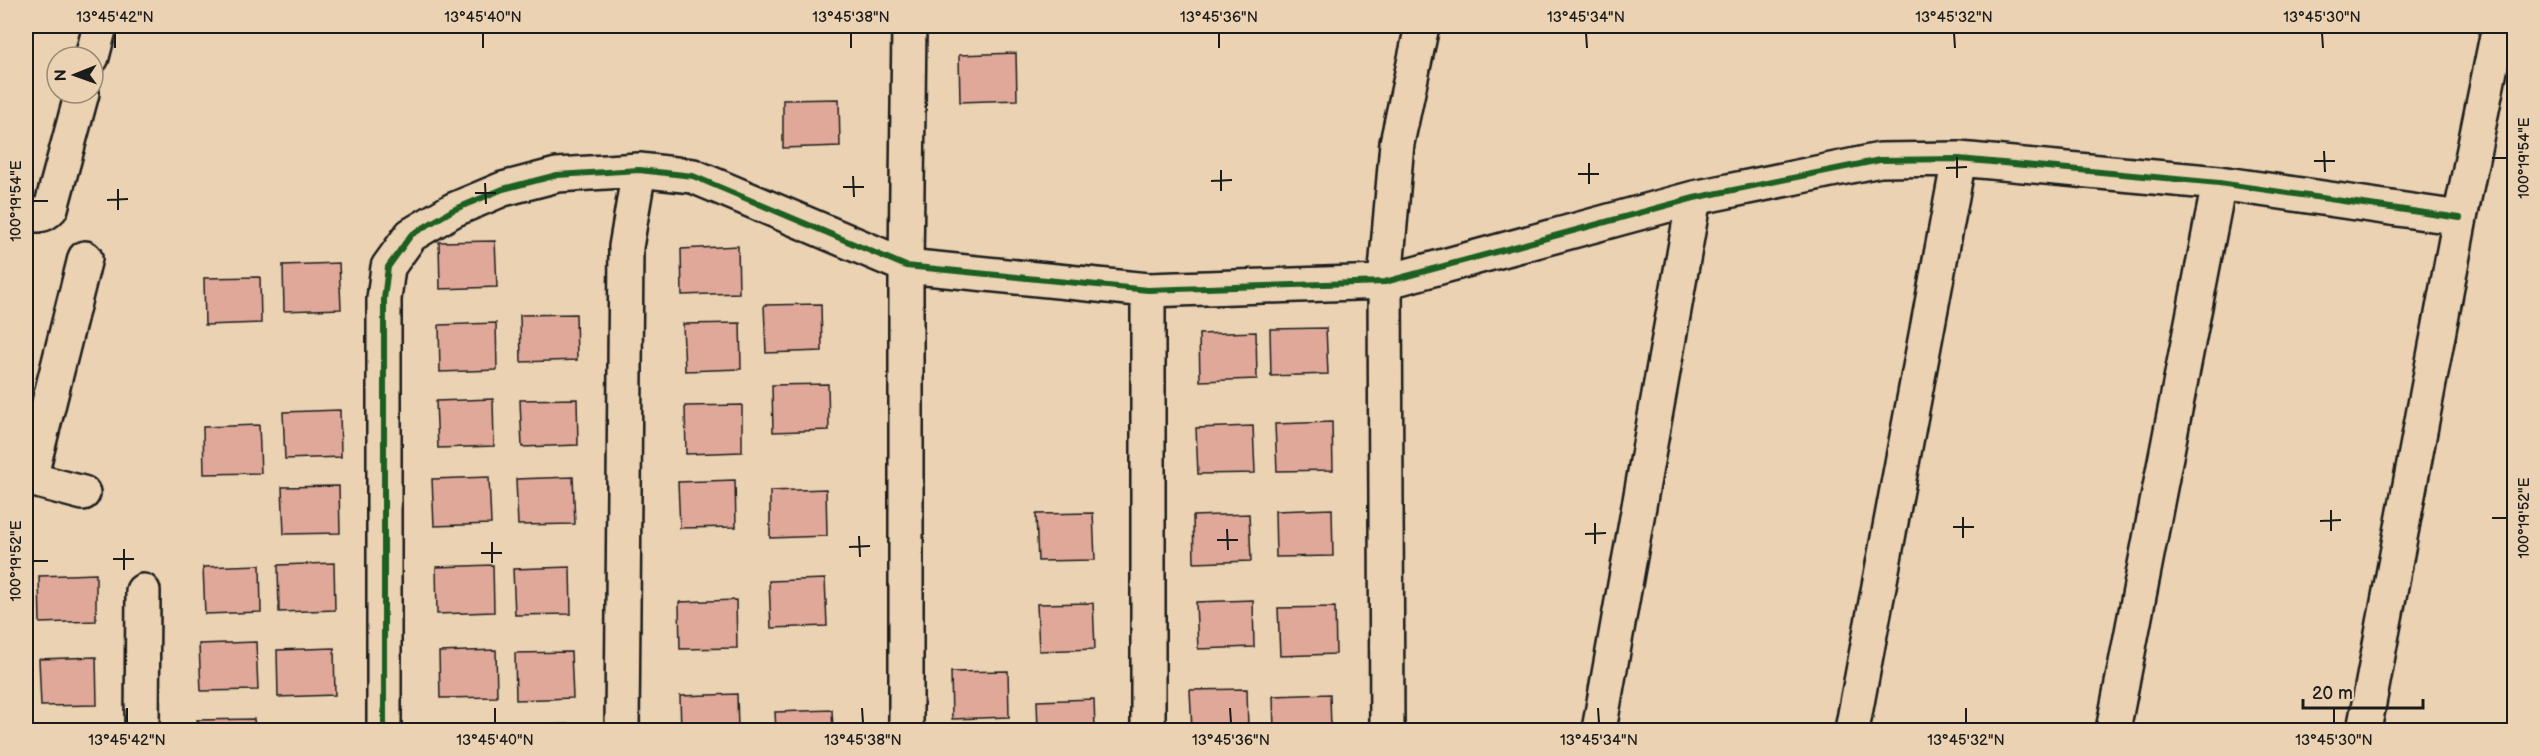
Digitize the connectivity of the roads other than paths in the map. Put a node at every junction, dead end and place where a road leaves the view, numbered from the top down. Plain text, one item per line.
1 (100, 26) edge
2 (909, 26) edge
3 (1422, 26) edge
4 (2499, 26) edge
5 (95, 45) edge
6 (79, 105) edge
7 (1959, 159) junction
8 (639, 170) junction
9 (2218, 183) junction
10 (1694, 198) junction
11 (26, 213) edge
12 (2460, 218) junction
13 (85, 258) dead end
14 (906, 266) junction
15 (1385, 282) junction
16 (1148, 290) junction
17 (28, 479) edge
18 (83, 493) dead end
19 (143, 591) dead end
20 (142, 730) edge
21 (384, 730) edge
22 (622, 730) edge
23 (906, 730) edge
24 (1149, 730) edge
25 (1388, 730) edge
26 (1599, 730) edge
27 (1852, 730) edge
28 (2113, 730) edge
29 (2364, 730) edge

1 - 5 street
2 - 14 street
3 - 15 street
4 - 12 street
6 - 11 street
7 - 9 street
7 - 10 street
7 - 27 street
8 - 14 street
8 - 21 street
8 - 22 street
9 - 12 street
9 - 28 street
10 - 15 street
10 - 26 street
12 - 29 street
13 - 17 street
14 - 16 street
14 - 23 street
15 - 16 street
15 - 25 street
16 - 24 street
17 - 18 street
19 - 20 street

